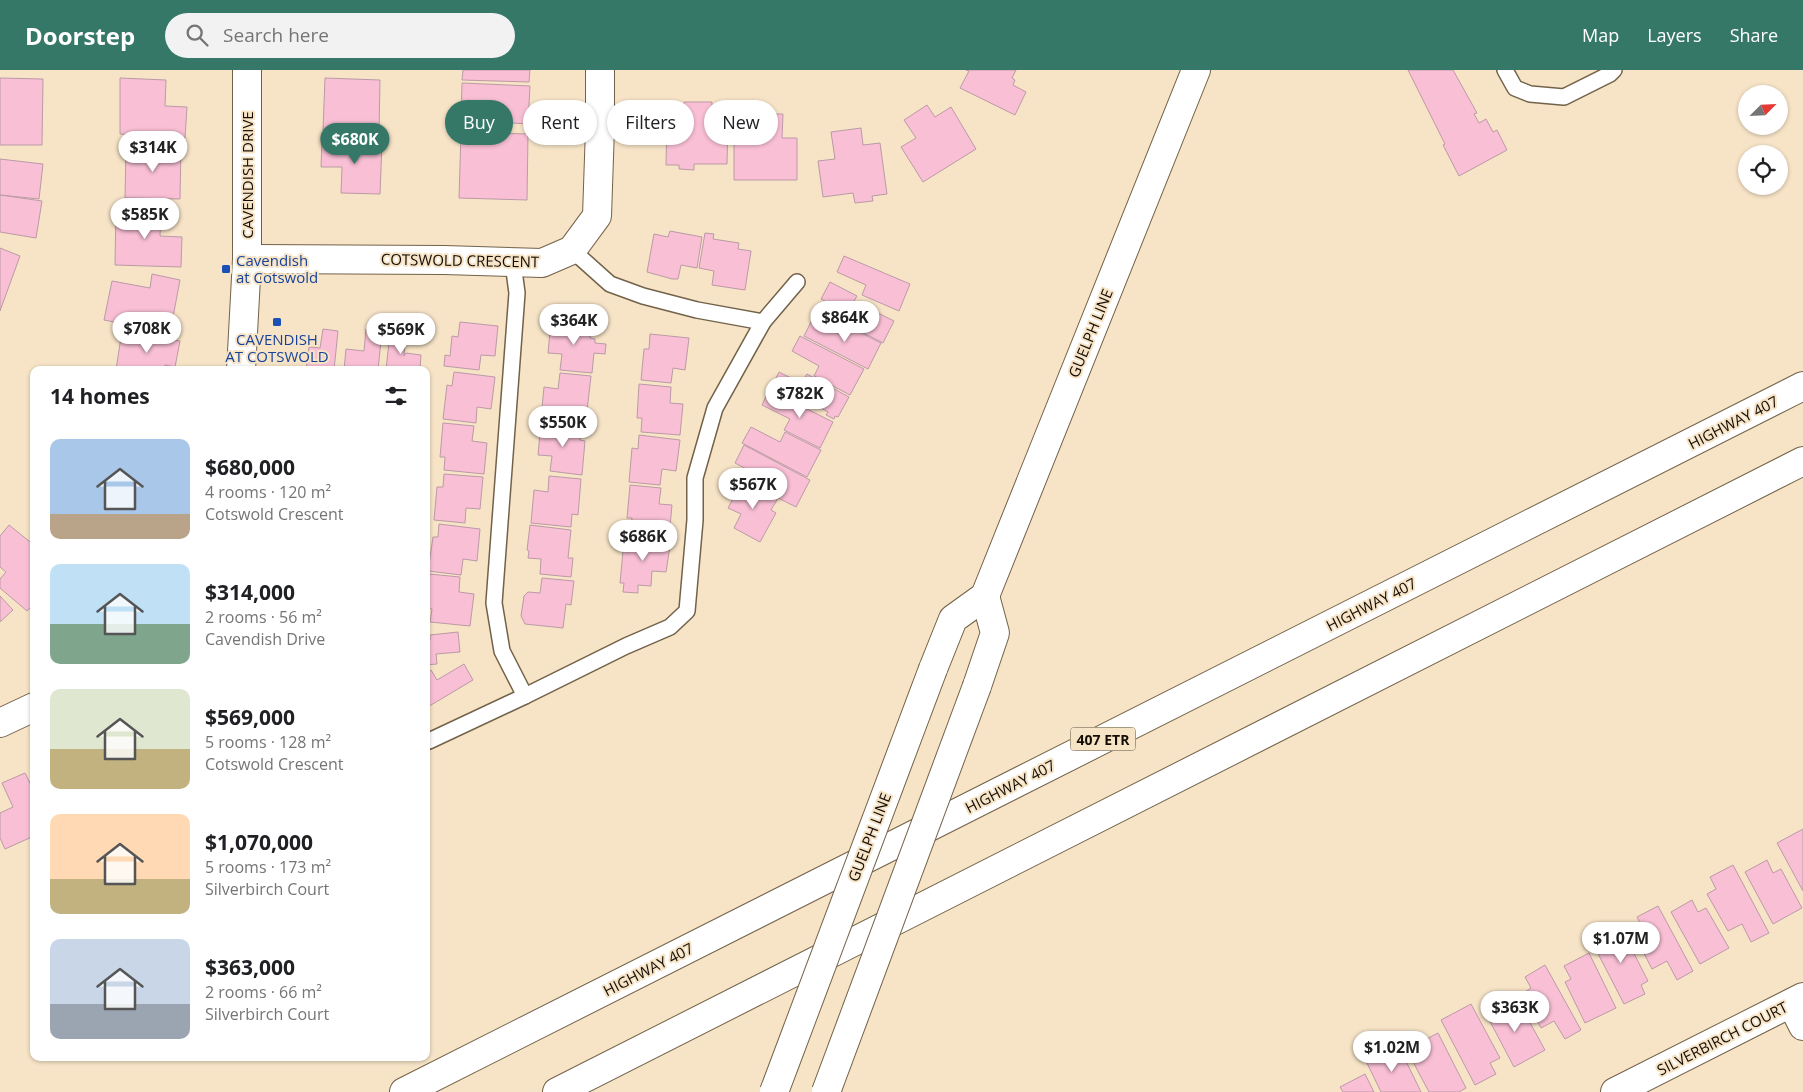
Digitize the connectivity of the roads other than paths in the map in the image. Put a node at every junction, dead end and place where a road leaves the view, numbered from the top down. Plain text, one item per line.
1 (248, 70) edge
2 (600, 70) edge
3 (1196, 70) edge
4 (1505, 70) edge
5 (1614, 70) edge
6 (572, 250) junction
7 (247, 260) junction
8 (513, 263) junction
9 (797, 282) dead end
10 (763, 322) junction
11 (241, 366) edge
12 (1803, 386) edge
13 (1803, 461) edge
14 (985, 596) junction
15 (525, 696) junction
16 (30, 709) edge
17 (0, 724) edge
18 (430, 742) edge
19 (1799, 1009) edge
20 (404, 1092) edge
21 (557, 1092) edge
22 (774, 1092) edge
23 (826, 1092) edge
24 (1615, 1092) edge

1 - 7 main road, CAVENDISH DRIVE
2 - 6 main road
3 - 14 main road, GUELPH LINE
4 - 5 lane
6 - 8 main road, COTSWOLD CRESCENT
6 - 10 lane
7 - 8 main road, COTSWOLD CRESCENT
7 - 11 main road, CAVENDISH DRIVE
8 - 15 lane
9 - 10 lane
10 - 15 lane
12 - 20 main road, HIGHWAY 407 / 407 ETR
13 - 21 main road
14 - 22 main road, GUELPH LINE, bridge
14 - 23 main road, bridge
15 - 18 lane
16 - 17 main road
19 - 24 main road, SILVERBIRCH COURT

